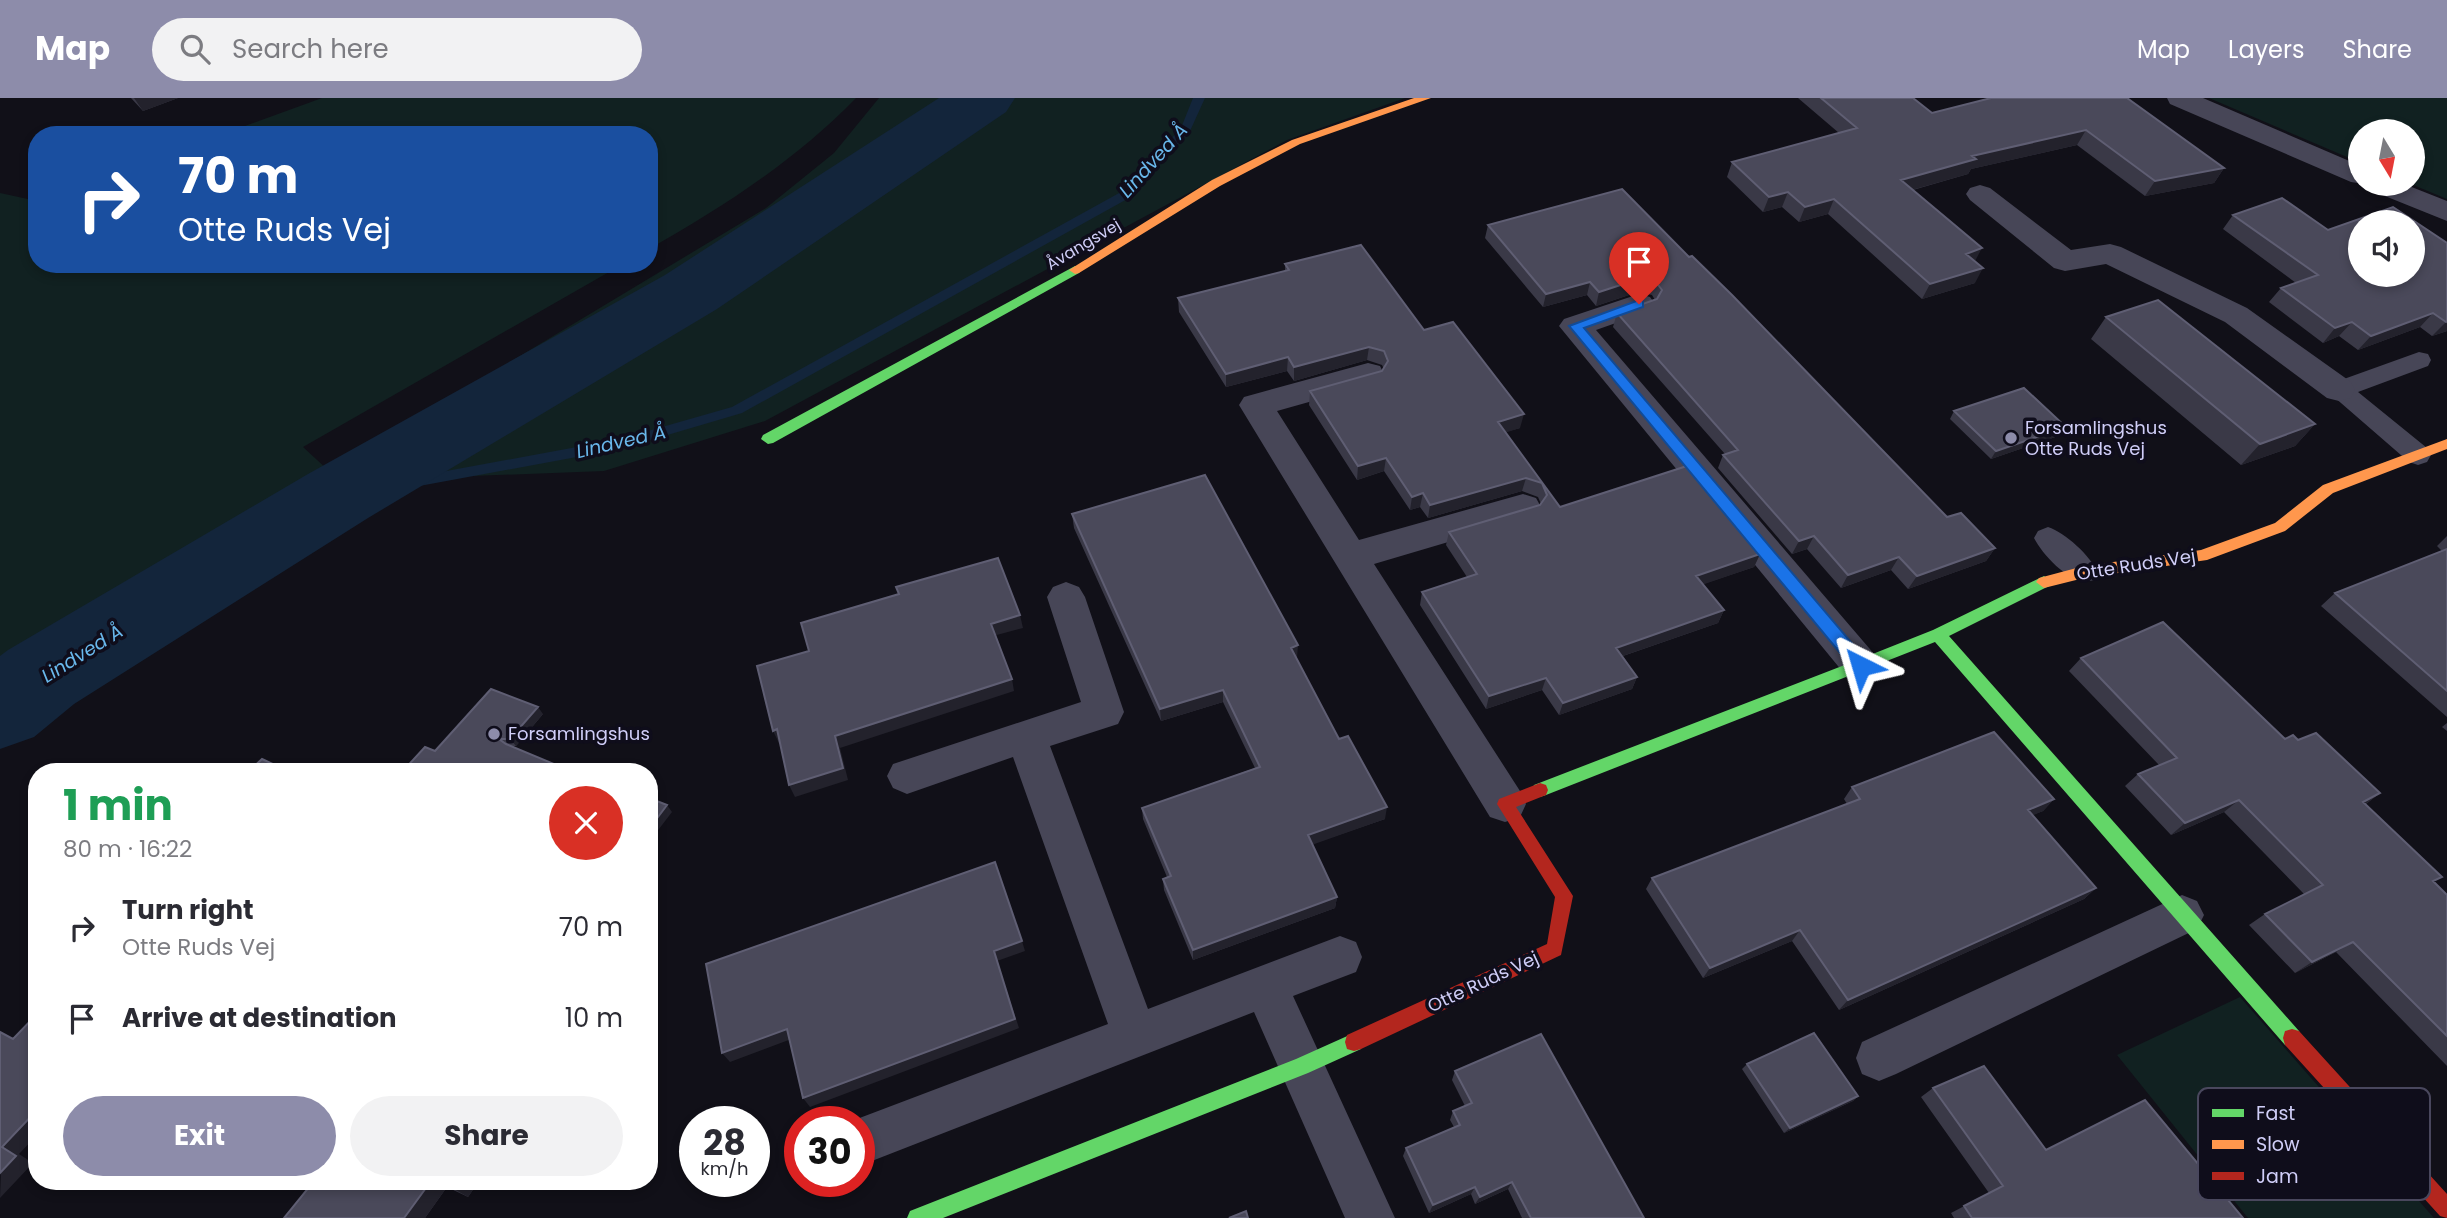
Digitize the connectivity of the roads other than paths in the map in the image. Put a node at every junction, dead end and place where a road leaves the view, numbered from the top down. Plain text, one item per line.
1 (1425, 98) edge
2 (2180, 98) edge
3 (2348, 170) edge
4 (1980, 194) dead end
5 (2409, 196) edge
6 (2447, 212) edge
7 (1639, 304) edge
8 (2419, 360) dead end
9 (1368, 374) edge
10 (2339, 390) junction
11 (768, 439) dead end
12 (2447, 444) edge
13 (2418, 455) junction
14 (1523, 507) edge
15 (2048, 538) dead end
16 (1353, 556) junction
17 (2084, 572) junction
18 (1066, 597) dead end
19 (1938, 634) junction
20 (1861, 666) junction
21 (1026, 736) junction
22 (907, 776) dead end
23 (1505, 804) junction
24 (2182, 915) junction
25 (1340, 957) dead end
26 (1265, 986) junction
27 (1135, 1036) junction
28 (1879, 1058) dead end
29 (1301, 1066) junction
30 (2338, 1088) edge
31 (875, 1136) edge
32 (2430, 1190) edge
33 (2447, 1209) edge
34 (917, 1218) edge
35 (1370, 1218) edge

1 - 11 street, Åvangsvej
2 - 3 street
4 - 10 street
5 - 6 street
7 - 20 street
8 - 10 lane
9 - 16 street, Otte Ruds Vej
10 - 13 lane
12 - 13 street, Otte Ruds Vej
13 - 17 street, Otte Ruds Vej
14 - 16 street
15 - 17 lane
16 - 23 street, Otte Ruds Vej
17 - 19 street, Otte Ruds Vej
18 - 21 street
19 - 20 street, Otte Ruds Vej
19 - 24 street
20 - 23 street, Otte Ruds Vej
21 - 22 street
21 - 27 street
23 - 29 street, Otte Ruds Vej
24 - 28 street
24 - 30 street
25 - 26 street
26 - 27 street
26 - 29 street
27 - 31 street
29 - 34 street, Otte Ruds Vej
29 - 35 street
32 - 33 street

